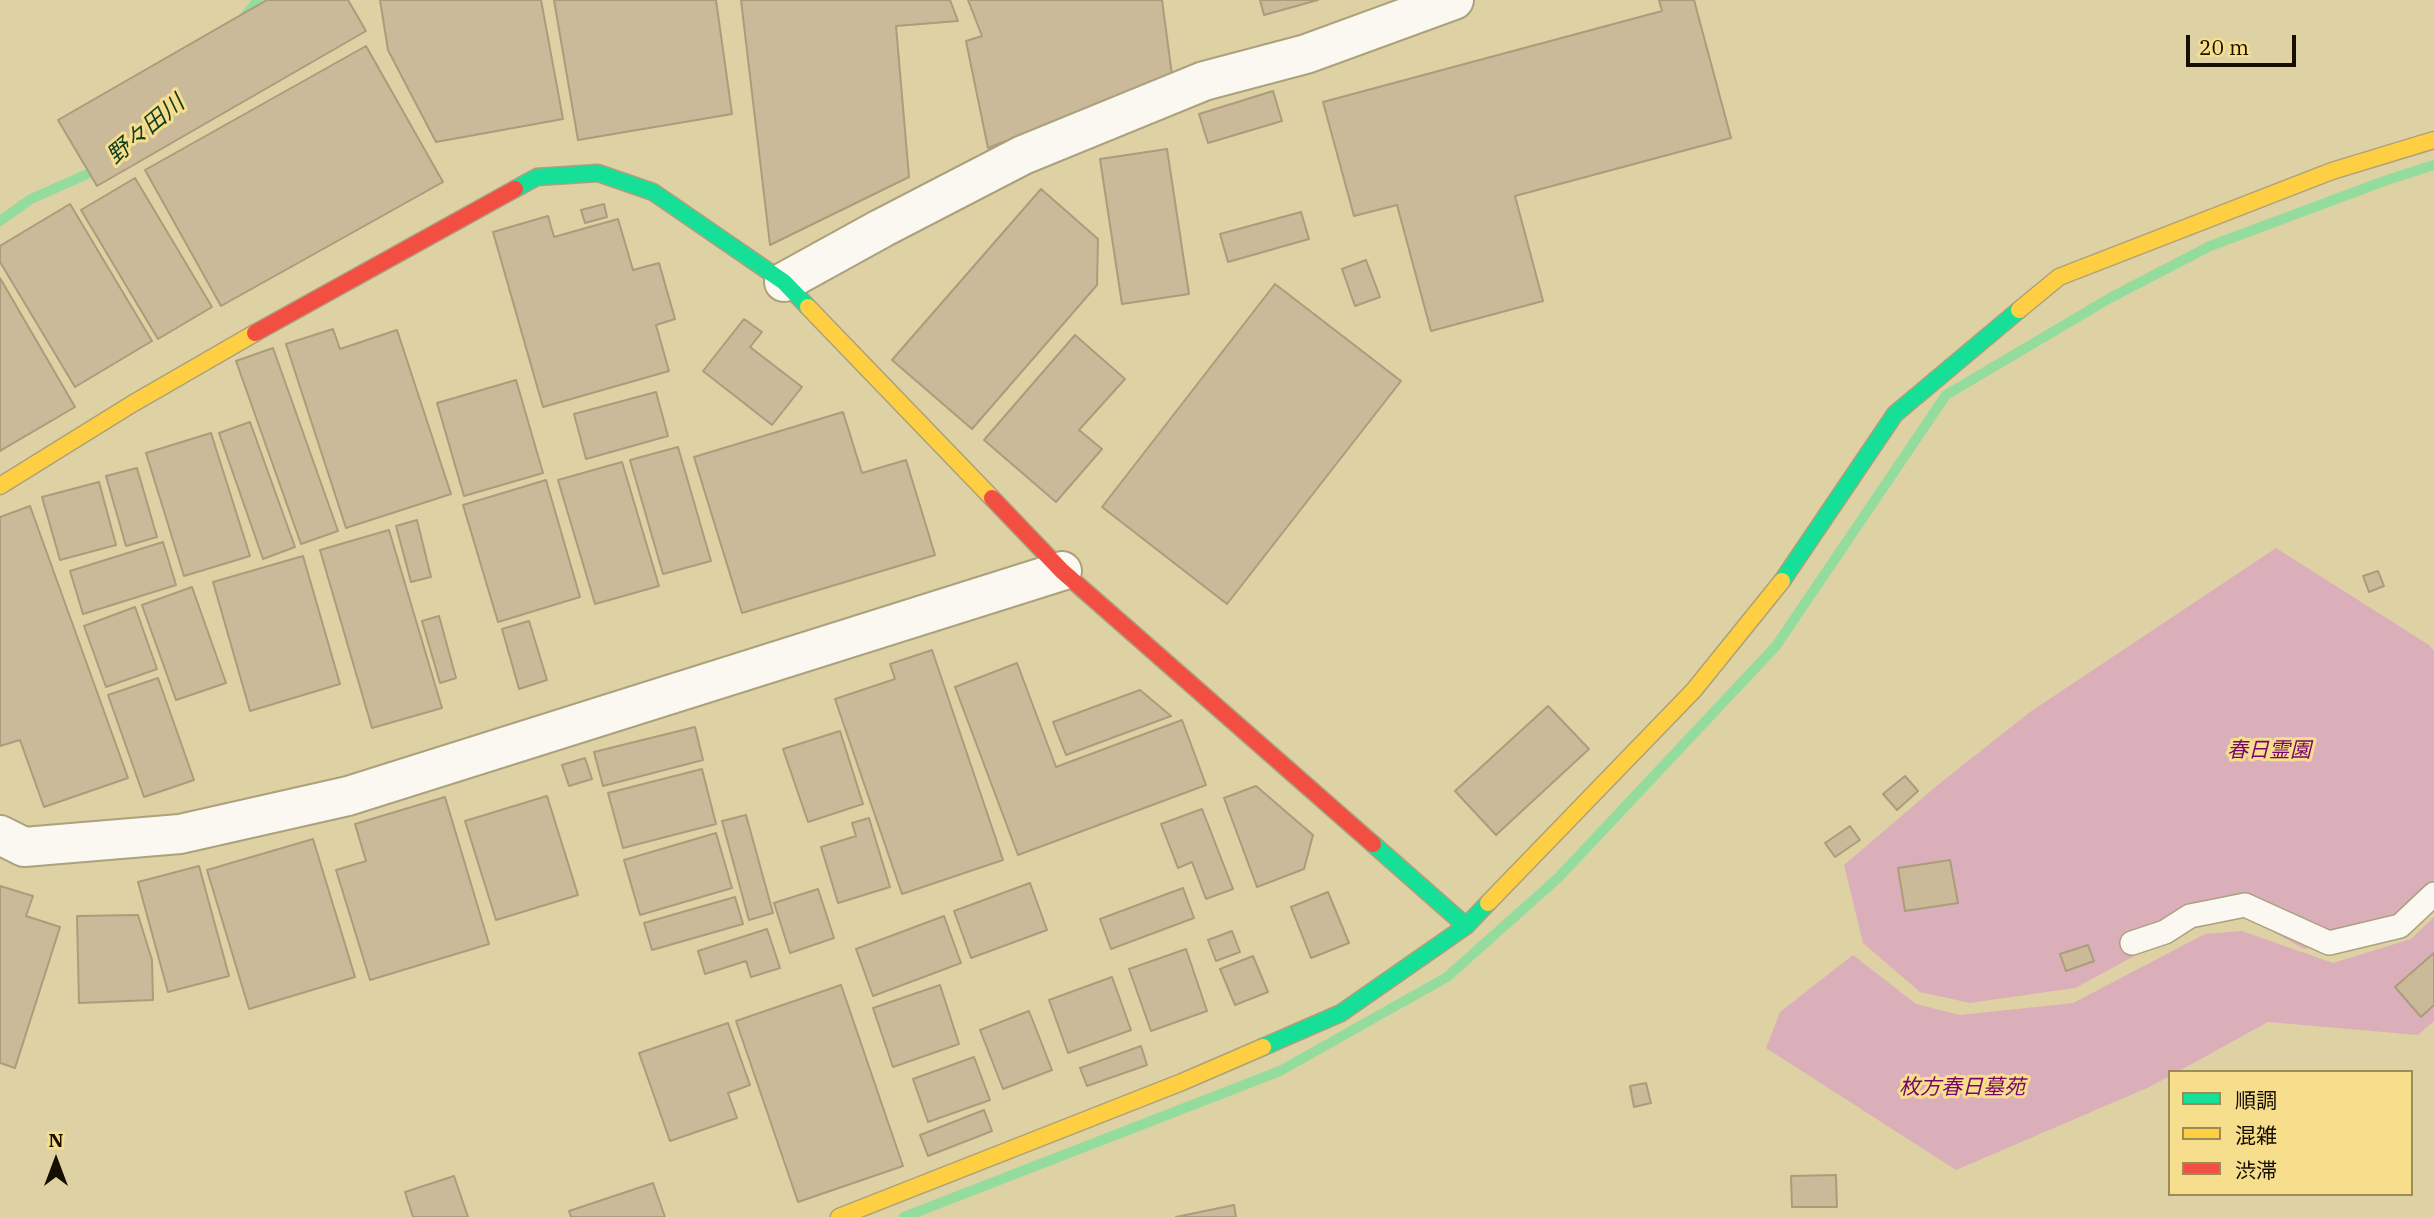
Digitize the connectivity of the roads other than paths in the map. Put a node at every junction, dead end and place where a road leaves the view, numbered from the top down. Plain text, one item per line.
1 (1454, 0) edge
2 (2434, 140) edge
3 (784, 282) junction
4 (0, 486) edge
5 (1062, 571) junction
6 (0, 835) edge
7 (2434, 894) edge
8 (1466, 926) junction
9 (2132, 943) dead end
10 (839, 1217) edge

1 - 3 street
2 - 8 street
3 - 4 street
3 - 5 street
5 - 6 street
5 - 8 street
7 - 9 lane
8 - 10 street

